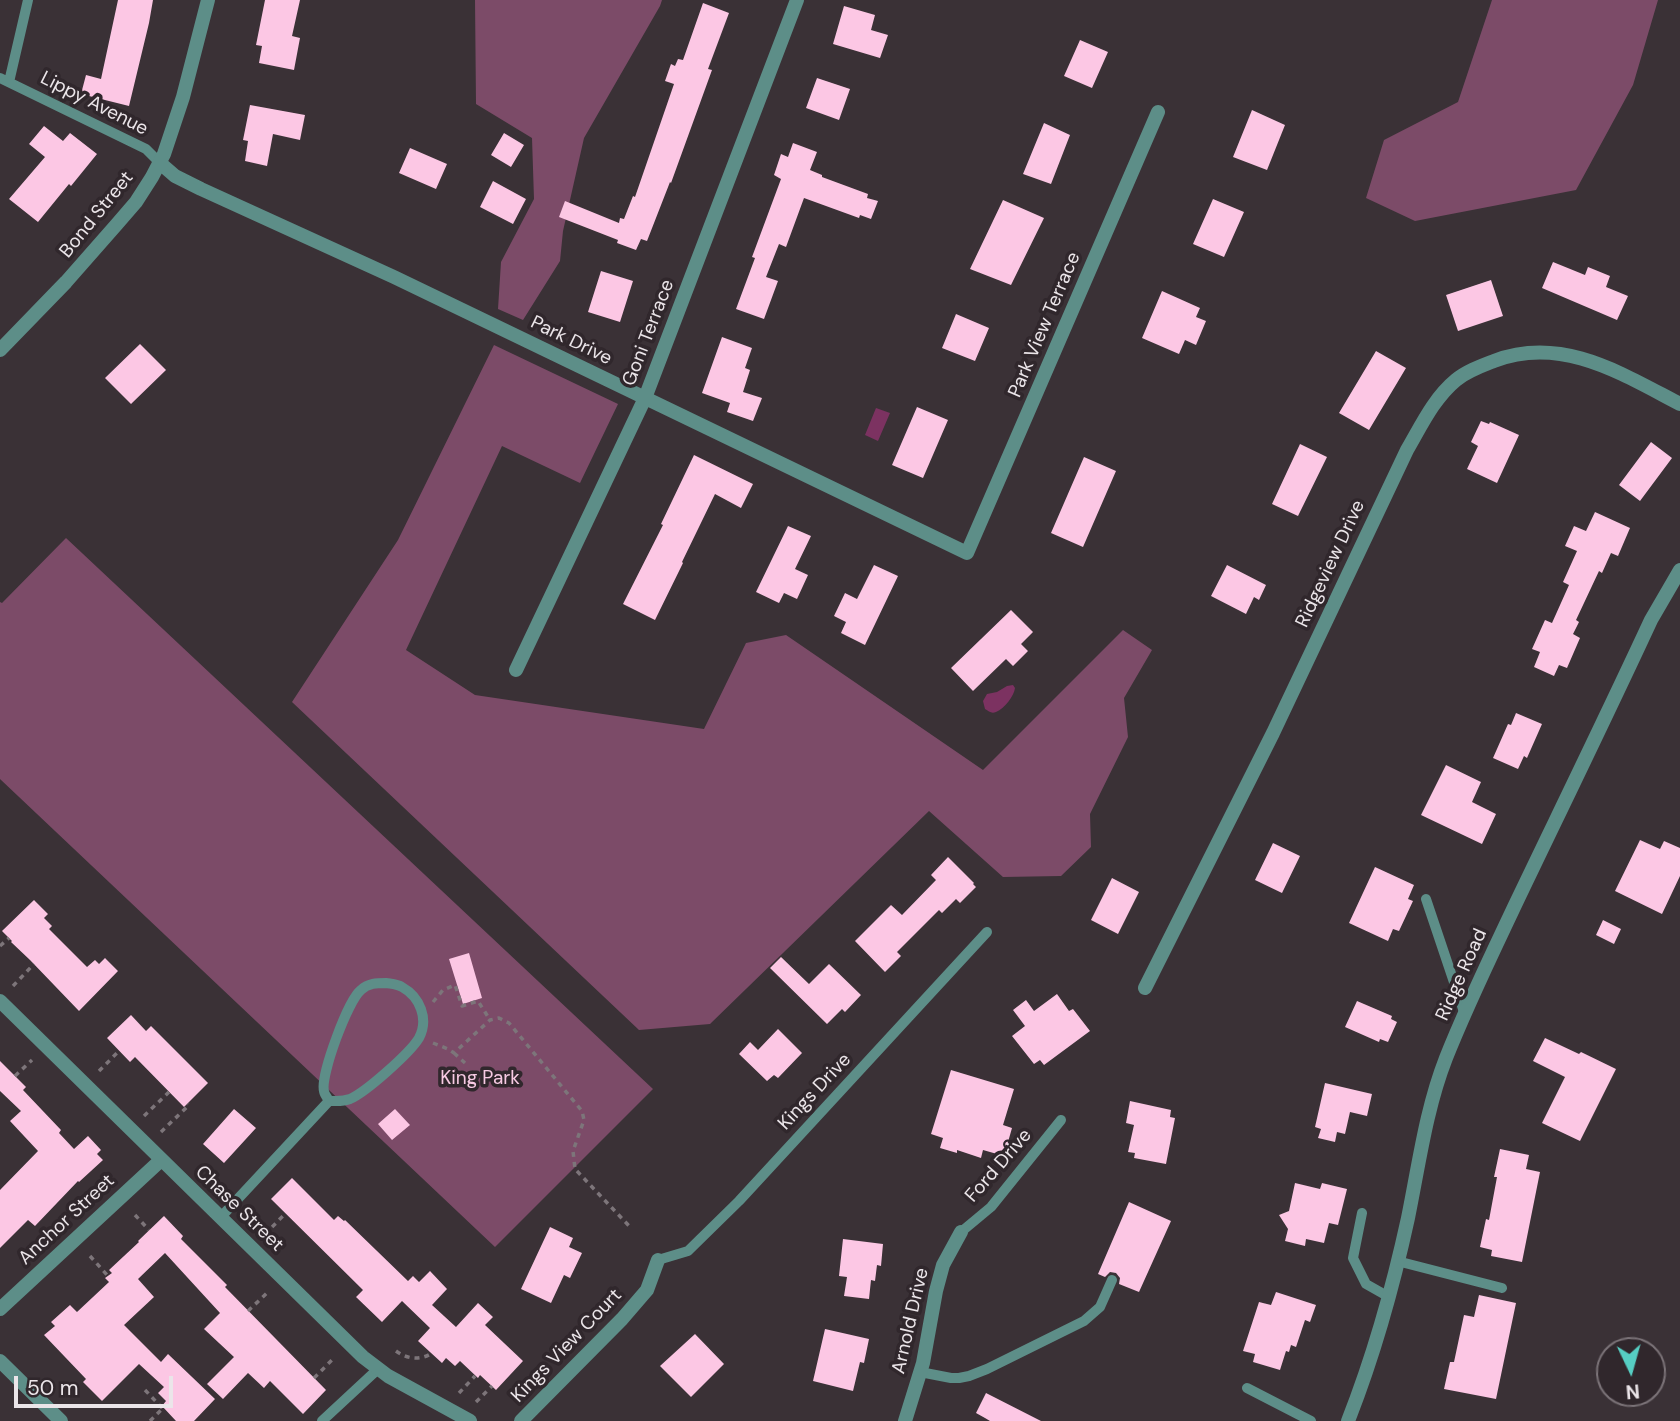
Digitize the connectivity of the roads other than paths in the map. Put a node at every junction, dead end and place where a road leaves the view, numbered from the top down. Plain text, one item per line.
1 (28, 0) edge
2 (208, 0) edge
3 (797, 0) edge
4 (4, 80) edge
5 (1157, 112) dead end
6 (160, 163) junction
7 (0, 350) edge
8 (645, 398) junction
9 (1680, 404) edge
10 (967, 553) joint
11 (1680, 570) edge
12 (516, 670) dead end
13 (1426, 900) dead end
14 (987, 932) dead end
15 (1145, 988) dead end
16 (0, 1001) edge
17 (1465, 1015) junction
18 (328, 1101) junction
19 (1061, 1120) dead end
20 (160, 1160) junction
21 (1362, 1213) dead end
22 (220, 1218) junction
23 (961, 1233) joint
24 (658, 1260) joint
25 (1397, 1261) junction
26 (1112, 1280) dead end
27 (1502, 1288) dead end
28 (1389, 1297) junction
29 (0, 1309) edge
30 (0, 1361) edge
31 (377, 1369) junction
32 (920, 1372) junction
33 (1247, 1388) dead end
34 (61, 1421) edge
35 (322, 1421) edge
36 (470, 1421) edge
37 (521, 1421) edge
38 (905, 1421) edge
39 (1311, 1421) edge
40 (1348, 1421) edge

1 - 4 lane, Lippy Avenue
2 - 6 street, Bond Street
3 - 8 street, Goni Terrace
4 - 6 lane, Lippy Avenue
5 - 10 street, Park View Terrace
6 - 7 street, Bond Street
6 - 8 street, Park Drive
8 - 10 street, Park Drive
8 - 12 street, Goni Terrace
9 - 15 street, Ridgeview Drive
11 - 17 street, Ridge Road
13 - 17 lane
14 - 24 lane, Kings Drive
16 - 20 street, Chase Street
17 - 25 street, Ridge Road
18 - 18 lane
18 - 22 lane
19 - 23 lane, Ford Drive
20 - 22 street, Chase Street
20 - 29 street, Anchor Street
21 - 28 lane
22 - 31 street, Chase Street
23 - 32 street, Arnold Drive
24 - 37 street, Kings View Court
25 - 27 lane
25 - 28 street, Ridge Road
26 - 32 lane
28 - 40 street, Ridge Road
30 - 34 street
31 - 35 lane
31 - 36 street, Chase Street
32 - 38 street, Arnold Drive
33 - 39 lane

